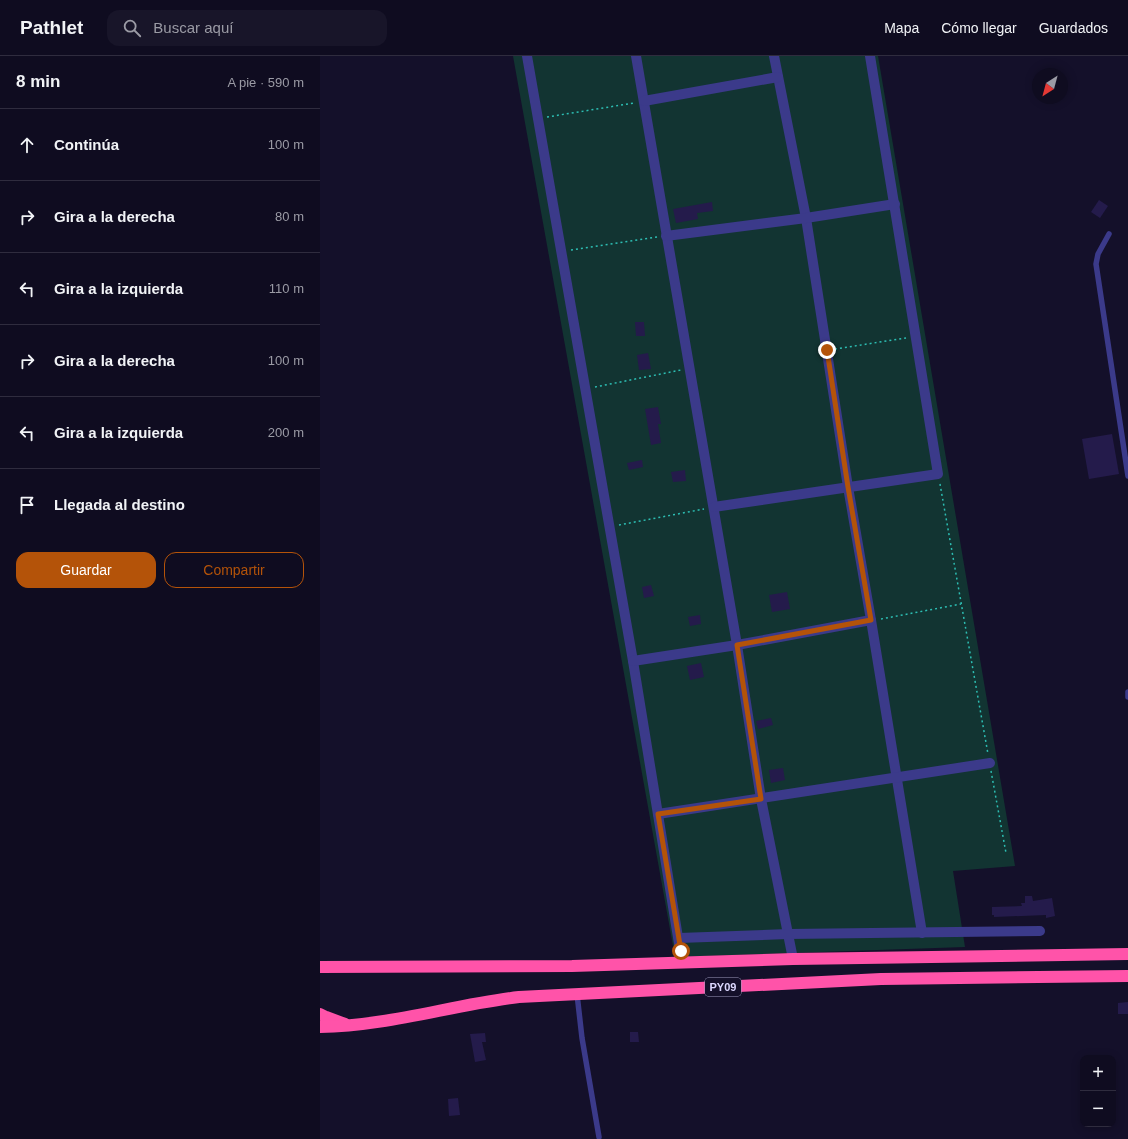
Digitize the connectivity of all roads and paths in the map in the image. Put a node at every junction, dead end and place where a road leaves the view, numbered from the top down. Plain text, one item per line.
1 (527, 56) edge
2 (636, 56) edge
3 (774, 56) edge
4 (870, 56) edge
5 (778, 77) junction
6 (644, 101) junction
7 (538, 118) junction
8 (895, 204) junction
9 (806, 218) junction
10 (1110, 234) dead end
11 (666, 236) junction
12 (561, 251) junction
13 (916, 336) junction
14 (827, 350) junction
15 (689, 368) junction
16 (585, 389) junction
17 (938, 474) junction
18 (1128, 476) edge
19 (848, 487) junction
20 (714, 507) junction
21 (609, 527) junction
22 (961, 604) junction
23 (871, 620) junction
24 (737, 645) junction
25 (632, 661) junction
26 (1128, 692) edge
27 (1128, 697) edge
28 (990, 763) junction
29 (897, 777) junction
30 (761, 799) junction
31 (658, 814) junction
32 (1006, 853) dead end
33 (1040, 931) dead end
34 (922, 933) junction
35 (788, 934) junction
36 (679, 938) junction
37 (1128, 954) edge
38 (793, 958) junction
39 (682, 962) junction
40 (353, 967) junction
41 (320, 968) edge
42 (1128, 976) edge
43 (320, 977) edge
44 (577, 994) junction
45 (320, 1014) edge
46 (348, 1025) junction
47 (320, 1027) edge
48 (599, 1137) dead end

1 - 7 street
2 - 6 street
3 - 5 street
4 - 8 street
5 - 6 street
5 - 9 street
6 - 7 path
6 - 11 street
7 - 12 street
8 - 9 street
8 - 13 street
9 - 11 street
9 - 14 street
10 - 18 lane
11 - 12 path
11 - 15 street
12 - 16 street
13 - 14 path
13 - 17 street
14 - 19 street
15 - 16 path
15 - 20 street
16 - 21 street
17 - 19 street
17 - 22 path
19 - 20 street
19 - 23 street
20 - 21 path
20 - 24 street
21 - 25 street
22 - 23 path
22 - 28 path
23 - 24 street
23 - 29 street
24 - 25 street
24 - 30 street
25 - 31 street
26 - 27 lane
28 - 29 street
28 - 32 path
29 - 30 street
29 - 34 street
30 - 31 street
30 - 35 street
31 - 36 street
33 - 34 street
34 - 35 street
35 - 36 street
35 - 38 street
36 - 39 street
37 - 38 highway, PY09
38 - 39 highway, PY09
39 - 40 highway, PY09
40 - 41 highway, PY09
40 - 43 highway
42 - 44 highway, PY09
44 - 46 highway, PY09
44 - 48 lane
45 - 46 highway
46 - 47 highway, PY09

